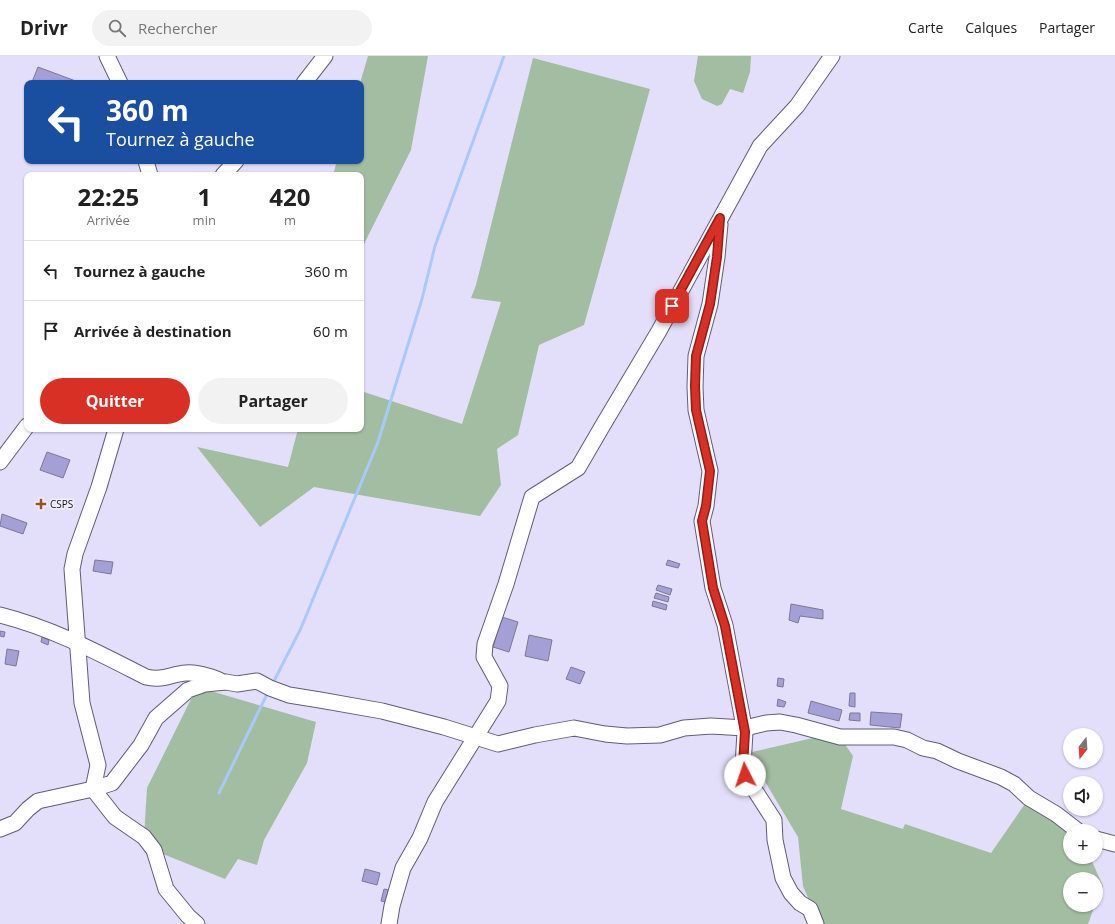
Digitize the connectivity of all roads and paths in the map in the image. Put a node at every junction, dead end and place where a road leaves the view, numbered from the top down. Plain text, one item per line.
1 (107, 56) edge
2 (325, 56) edge
3 (832, 56) edge
4 (119, 80) edge
5 (306, 80) edge
6 (233, 164) edge
7 (226, 172) edge
8 (720, 218) junction
9 (24, 430) edge
10 (115, 432) edge
11 (0, 462) edge
12 (0, 615) edge
13 (78, 643) junction
14 (226, 682) junction
15 (744, 728) junction
16 (476, 738) junction
17 (93, 789) junction
18 (1069, 824) edge
19 (0, 829) edge
20 (1103, 841) edge
21 (1115, 844) edge
22 (197, 924) edge
23 (388, 924) edge
24 (816, 924) edge

1 - 4 street
2 - 5 street
3 - 8 street
6 - 7 street
8 - 15 street
8 - 16 street
9 - 11 street
10 - 13 street
12 - 13 street
13 - 14 street
13 - 17 street
14 - 16 street
14 - 17 street
15 - 16 street
15 - 18 street
15 - 24 street
16 - 23 street
17 - 19 street
17 - 22 street
20 - 21 street

